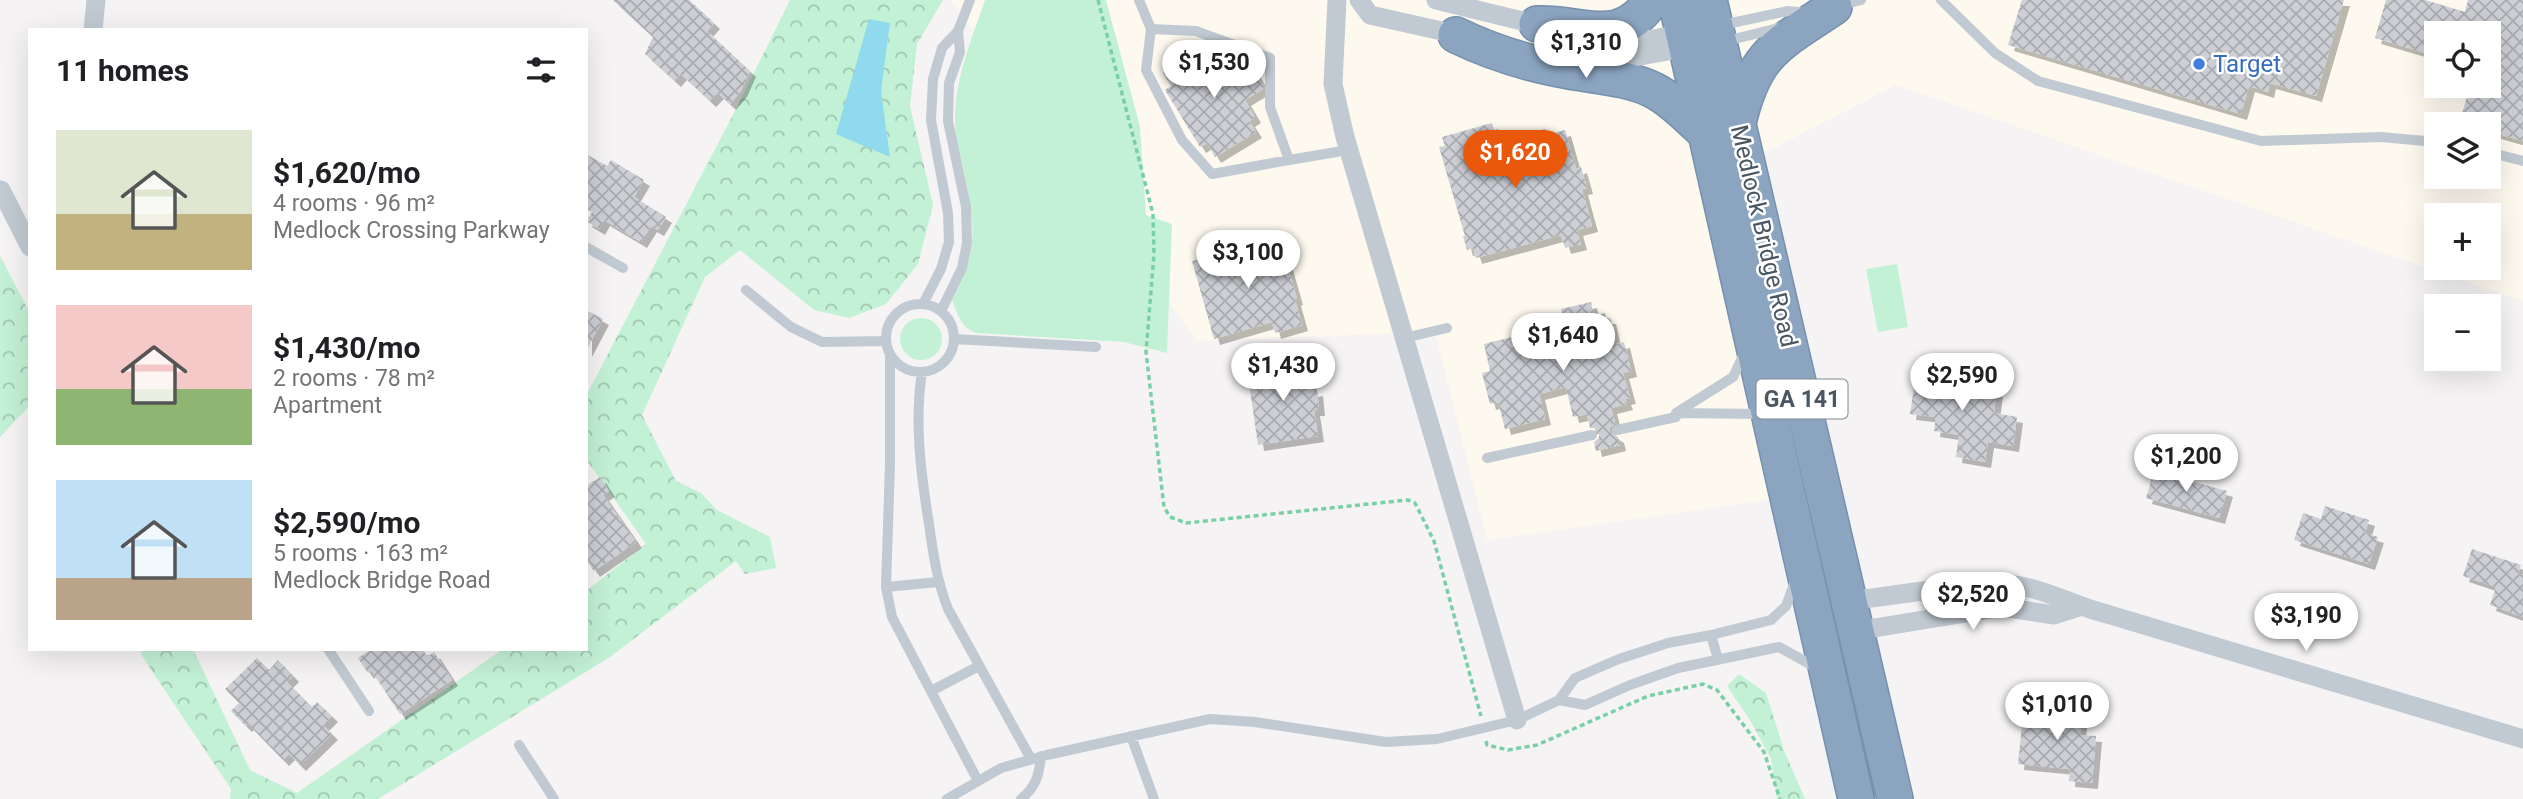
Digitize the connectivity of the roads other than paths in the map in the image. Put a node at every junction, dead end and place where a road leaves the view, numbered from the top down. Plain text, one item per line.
1 (96, 0) edge
2 (970, 0) edge
3 (1139, 0) edge
4 (1337, 0) edge
5 (1359, 0) edge
6 (1436, 0) edge
7 (1652, 0) edge
8 (1676, 0) edge
9 (1941, 0) edge
10 (1826, 5) edge
11 (1537, 24) junction
12 (93, 28) edge
13 (1151, 29) junction
14 (1702, 30) edge
15 (958, 31) junction
16 (1456, 35) junction
17 (1721, 129) junction
18 (2424, 141) edge
19 (1348, 150) junction
20 (2501, 155) edge
21 (1289, 160) junction
22 (2523, 161) edge
23 (1, 190) edge
24 (28, 243) edge
25 (588, 248) edge
26 (623, 268) dead end
27 (746, 290) dead end
28 (923, 304) junction
29 (941, 311) junction
30 (1447, 328) dead end
31 (1750, 335) junction
32 (954, 338) junction
33 (1404, 338) junction
34 (886, 341) junction
35 (1096, 347) dead end
36 (890, 356) junction
37 (922, 372) junction
38 (1768, 414) junction
39 (1676, 417) dead end
40 (1616, 430) dead end
41 (1592, 435) dead end
42 (1487, 458) dead end
43 (1802, 562) junction
44 (938, 582) junction
45 (886, 587) junction
46 (2079, 607) junction
47 (1853, 616) junction
48 (1711, 635) junction
49 (329, 651) edge
50 (1718, 659) junction
51 (979, 666) junction
52 (1828, 674) junction
53 (931, 691) junction
54 (1559, 701) junction
55 (369, 711) dead end
56 (1517, 720) junction
57 (1131, 736) junction
58 (2523, 739) edge
59 (519, 745) dead end
60 (1036, 758) junction
61 (978, 781) junction
62 (955, 797) edge
63 (554, 799) edge
64 (1021, 799) edge
65 (1154, 799) edge
66 (1856, 799) edge
67 (1895, 799) edge

1 - 12 street
2 - 15 lane
3 - 13 lane
4 - 19 street
5 - 16 street
6 - 11 street
7 - 11 highway
8 - 14 highway, Medlock Bridge Road / GA 141
9 - 18 lane
10 - 14 lane
10 - 14 lane
10 - 17 highway
11 - 14 street
13 - 21 lane
13 - 21 lane
14 - 16 street
14 - 17 highway, Medlock Bridge Road / GA 141
15 - 28 lane
15 - 29 lane
16 - 17 highway
17 - 31 highway, Medlock Bridge Road / GA 141
17 - 47 highway, Medlock Bridge Road / GA 141
19 - 21 lane
19 - 33 street
20 - 22 lane
23 - 24 street
25 - 26 lane
27 - 34 lane
28 - 29 lane
28 - 34 lane
29 - 32 lane
30 - 33 lane
31 - 38 highway, Medlock Bridge Road / GA 141
31 - 38 lane
32 - 35 lane
32 - 37 lane
33 - 56 street
34 - 36 lane
36 - 37 lane
36 - 45 lane
37 - 44 lane
38 - 43 highway, Medlock Bridge Road / GA 141
39 - 40 lane
41 - 42 lane
43 - 48 lane
43 - 52 highway, Medlock Bridge Road / GA 141
44 - 45 lane
44 - 51 lane
45 - 53 lane
46 - 47 street
46 - 47 street
46 - 58 street
47 - 67 highway, Medlock Bridge Road / GA 141
48 - 50 lane
48 - 54 lane
49 - 55 lane
50 - 52 lane
50 - 54 lane
51 - 53 lane
51 - 60 lane
52 - 66 highway, Medlock Bridge Road / GA 141
53 - 61 lane
54 - 56 lane
56 - 57 lane
57 - 60 lane
57 - 65 lane
59 - 63 lane
60 - 61 lane
60 - 64 lane
61 - 62 lane

